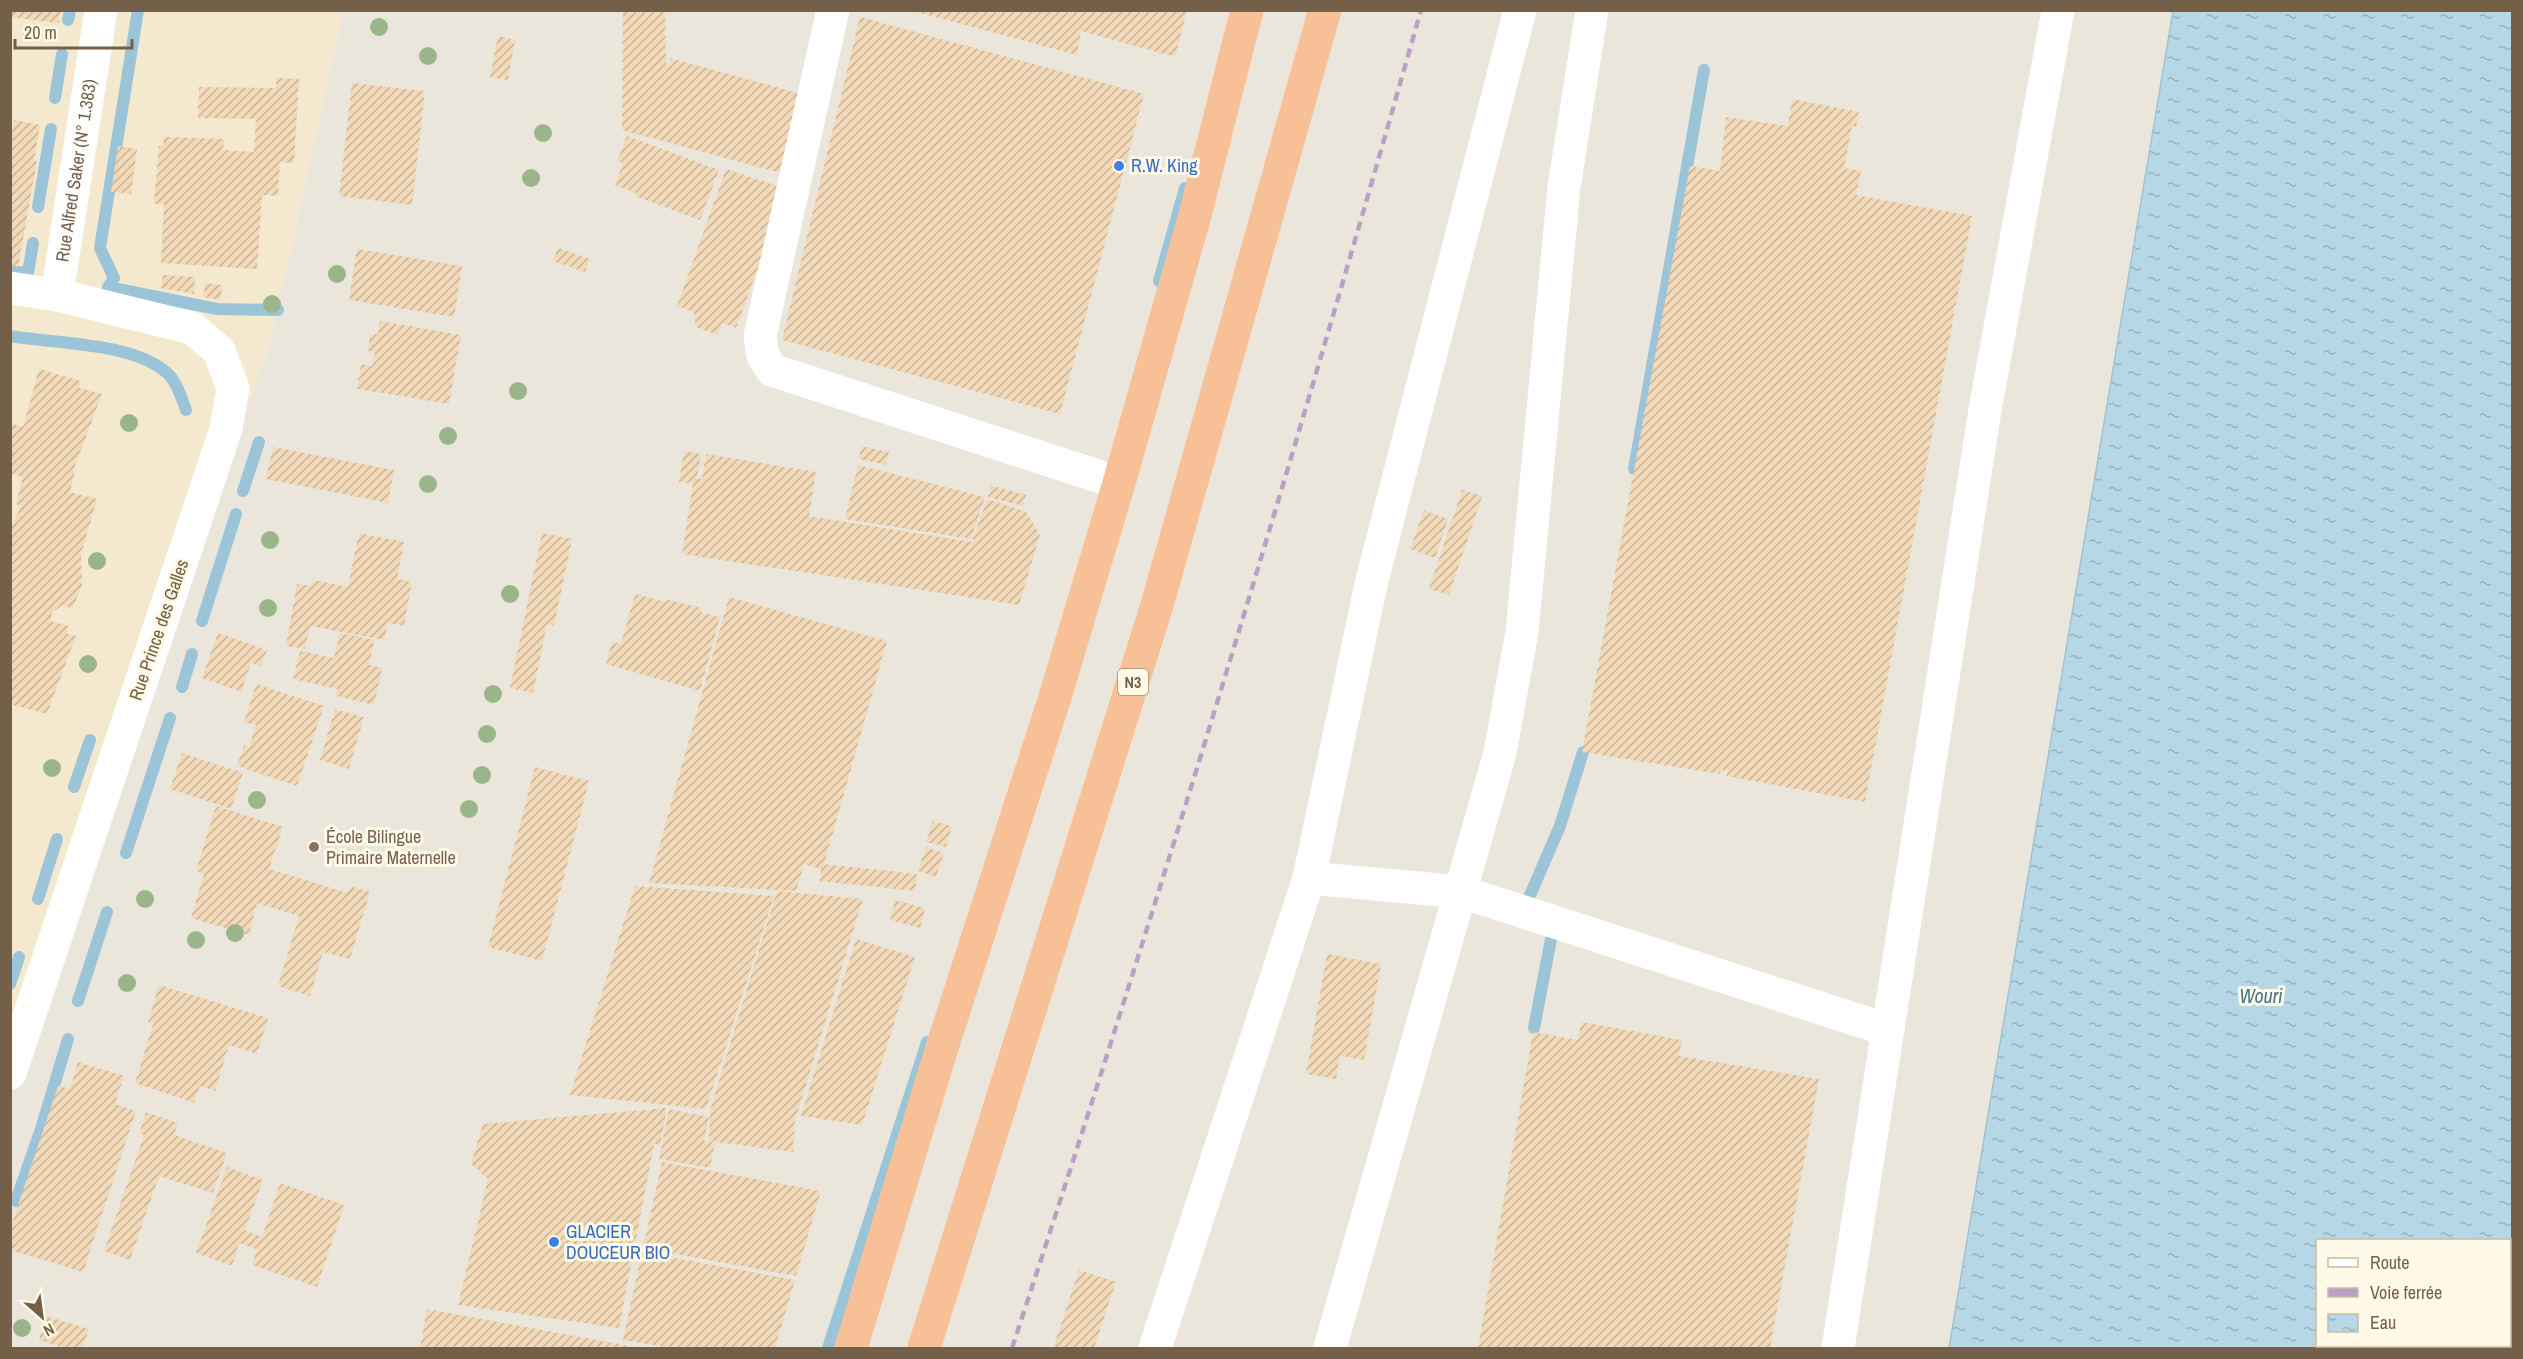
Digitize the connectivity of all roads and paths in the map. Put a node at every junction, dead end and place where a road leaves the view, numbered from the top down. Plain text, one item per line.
1 (101, 10) edge
2 (833, 10) edge
3 (1247, 10) edge
4 (1324, 10) edge
5 (1520, 10) edge
6 (1592, 10) edge
7 (2058, 10) edge
8 (10, 288) edge
9 (57, 295) junction
10 (1119, 483) junction
11 (1309, 878) junction
12 (1462, 892) junction
13 (1888, 1030) junction
14 (10, 1073) edge
15 (851, 1348) edge
16 (924, 1348) edge
17 (1155, 1348) edge
18 (1330, 1348) edge
19 (1838, 1348) edge

1 - 9 street, Rue Alfred Saker (N° 1.383)
2 - 10 street
3 - 10 highway
4 - 16 highway, N3
5 - 11 street
6 - 12 street
7 - 13 street
8 - 9 street, Rue Prince des Galles
9 - 14 street, Rue Prince des Galles
10 - 15 highway
11 - 12 street
11 - 17 street
12 - 13 street
12 - 18 street
13 - 19 street

